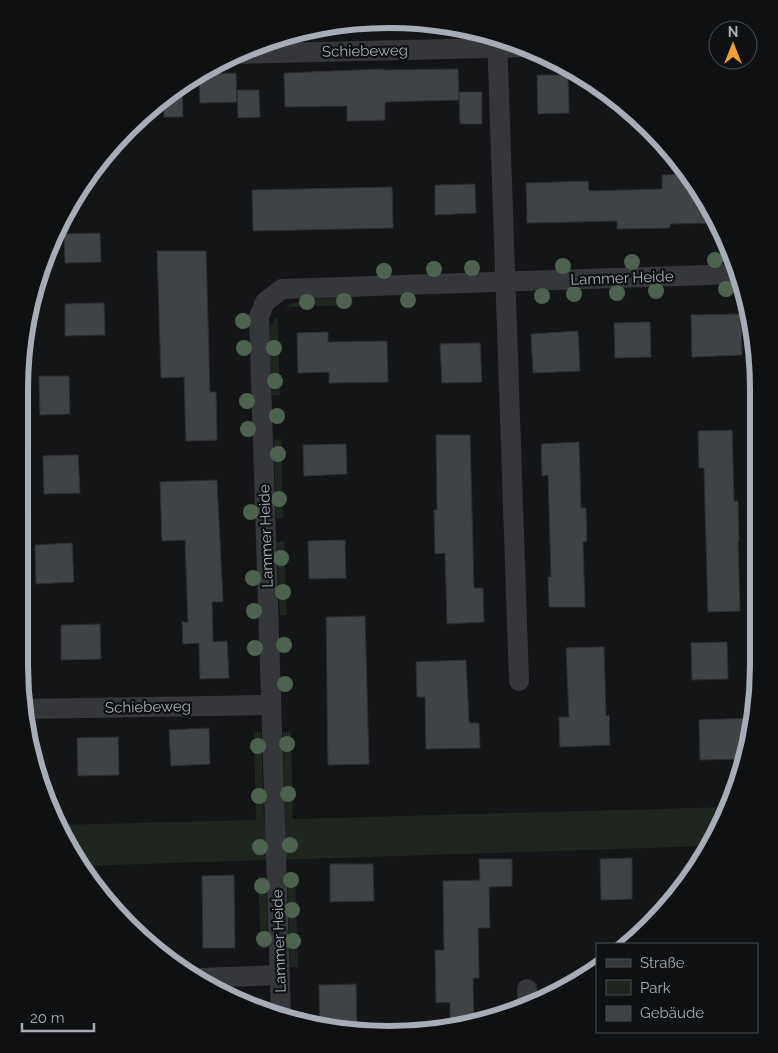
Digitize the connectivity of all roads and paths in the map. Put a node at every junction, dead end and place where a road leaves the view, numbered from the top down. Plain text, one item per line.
1 (490, 42) edge
2 (497, 44) edge
3 (257, 53) edge
4 (731, 274) edge
5 (505, 282) junction
6 (519, 681) dead end
7 (271, 705) junction
8 (31, 709) edge
9 (280, 975) junction
10 (209, 978) edge
11 (281, 1008) edge

1 - 3 street, Schiebeweg
2 - 5 street
4 - 5 street, Lammer Heide
5 - 6 street
5 - 7 street, Lammer Heide
7 - 8 street, Schiebeweg
7 - 9 street, Lammer Heide
9 - 10 street
9 - 11 street, Lammer Heide

